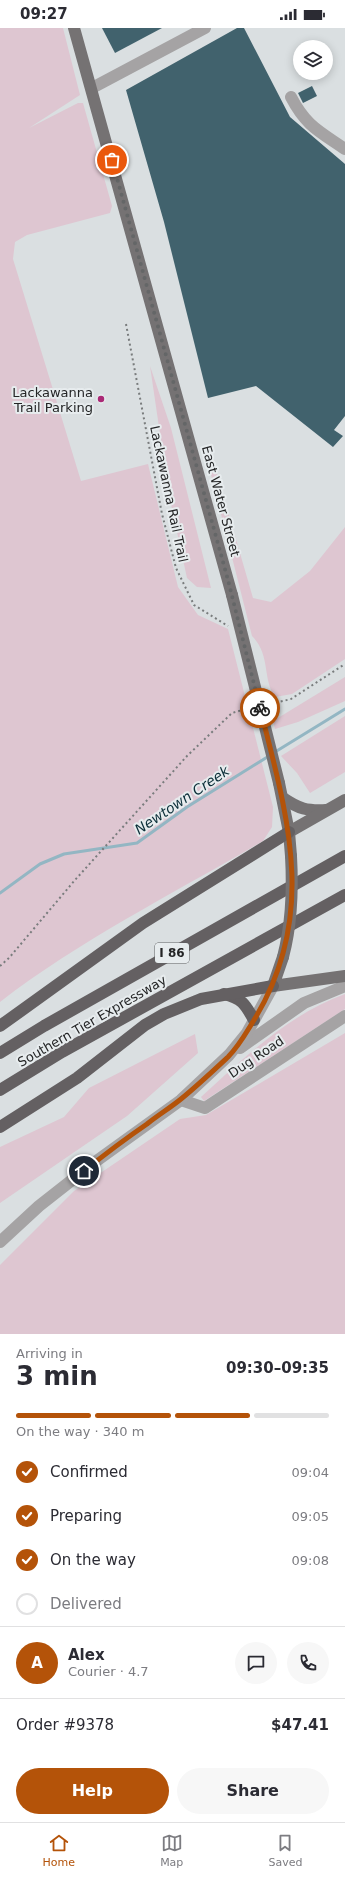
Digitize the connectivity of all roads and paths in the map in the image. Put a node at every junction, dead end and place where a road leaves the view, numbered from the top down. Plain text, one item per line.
1 (74, 28) edge
2 (205, 28) edge
3 (92, 88) junction
4 (291, 97) dead end
5 (345, 149) edge
6 (126, 324) dead end
7 (230, 628) dead end
8 (187, 756) dead end
9 (283, 798) junction
10 (345, 800) edge
11 (327, 810) junction
12 (289, 832) junction
13 (345, 856) edge
14 (345, 895) edge
15 (0, 966) edge
16 (345, 976) edge
17 (273, 986) junction
18 (345, 986) edge
19 (223, 994) junction
20 (345, 1016) edge
21 (254, 1020) junction
22 (0, 1026) edge
23 (0, 1053) edge
24 (229, 1055) junction
25 (0, 1090) edge
26 (181, 1100) junction
27 (0, 1128) edge
28 (0, 1242) edge

1 - 3 main road, East Water Street
2 - 3 street
3 - 9 main road, East Water Street, bridge
4 - 5 street
6 - 7 path, Lackawanna Rail Trail
8 - 15 path
9 - 11 main road
9 - 12 main road, East Water Street
10 - 11 main road
11 - 12 main road
12 - 17 main road, East Water Street, bridge
12 - 22 highway
13 - 23 highway, Southern Tier Expressway / I 86
14 - 25 highway, Southern Tier Expressway / I 86
16 - 17 main road
17 - 19 highway
17 - 21 street
18 - 24 street
19 - 21 highway
19 - 27 highway
20 - 26 street, Dug Road
21 - 24 street
24 - 26 street
26 - 28 street

